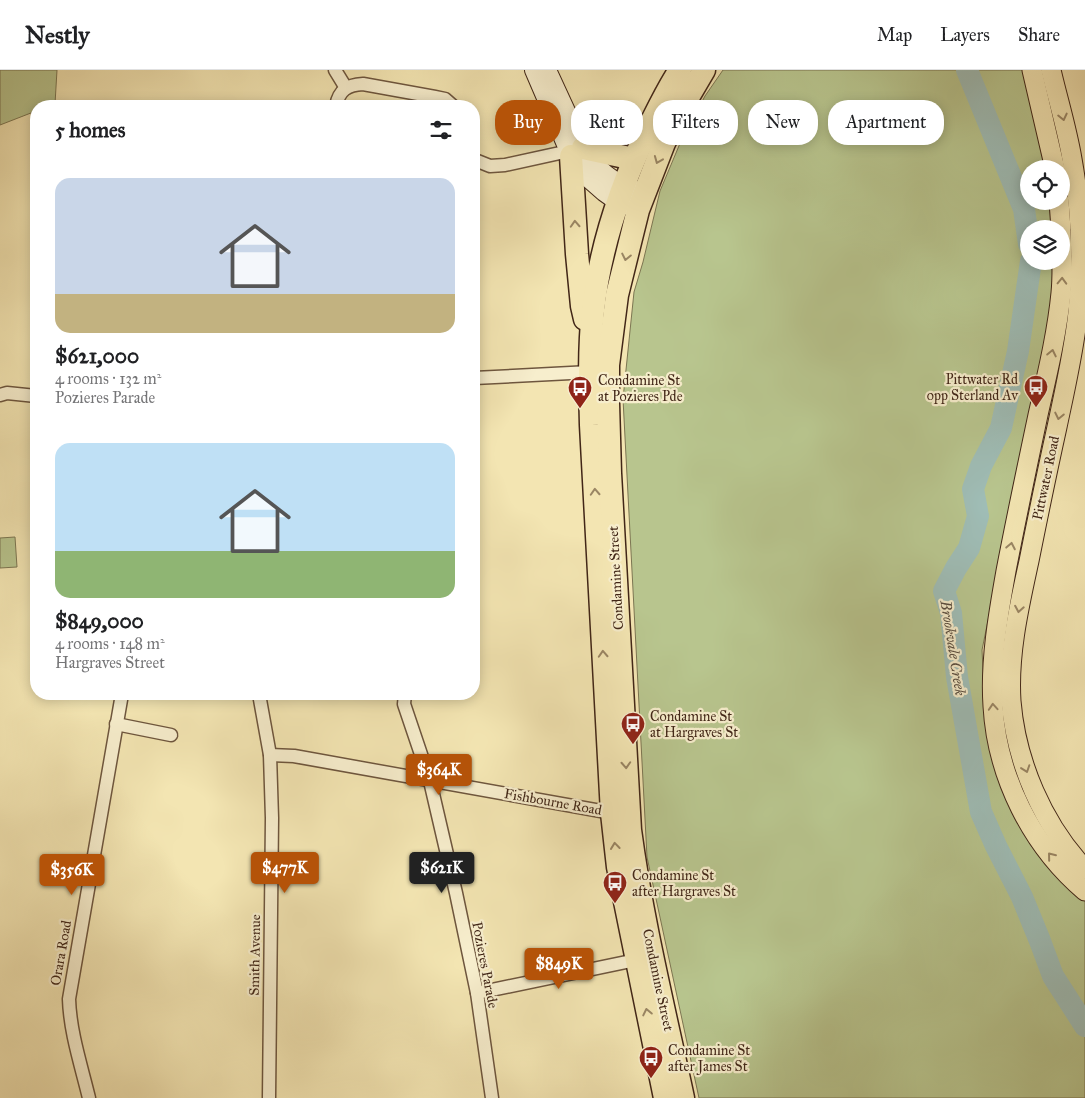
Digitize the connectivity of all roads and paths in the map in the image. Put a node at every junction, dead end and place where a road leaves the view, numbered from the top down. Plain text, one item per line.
1 (335, 70) edge
2 (534, 70) edge
3 (547, 70) edge
4 (680, 70) edge
5 (704, 70) edge
6 (1032, 70) edge
7 (1052, 70) edge
8 (346, 88) junction
9 (338, 100) edge
10 (446, 100) edge
11 (574, 152) junction
12 (634, 159) junction
13 (1053, 160) edge
14 (480, 162) edge
15 (631, 197) junction
16 (1070, 225) edge
17 (1062, 270) edge
18 (1056, 330) junction
19 (1080, 335) edge
20 (591, 342) junction
21 (590, 372) junction
22 (480, 378) edge
23 (0, 395) edge
24 (30, 395) edge
25 (121, 700) edge
26 (259, 700) edge
27 (404, 700) edge
28 (116, 724) junction
29 (171, 735) dead end
30 (270, 755) junction
31 (430, 781) junction
32 (620, 814) junction
33 (1085, 869) edge
34 (1085, 891) edge
35 (636, 960) junction
36 (477, 993) junction
37 (89, 1098) edge
38 (269, 1098) edge
39 (492, 1098) edge
40 (666, 1098) edge
41 (684, 1098) edge

1 - 8 street
2 - 11 street
3 - 11 street
4 - 12 highway, Condamine Street
5 -> 15 highway, Condamine Street
6 - 13 main road
7 -> 16 main road, Pittwater Road
8 - 9 street
8 - 10 street
11 - 12 highway
11 - 14 street
11 - 15 street
20 -> 11 highway
12 - 15 highway, Condamine Street
15 - 20 highway, Condamine Street
15 -> 32 highway, Condamine Street
16 - 19 main road, Pittwater Road
18 -> 17 main road, Pittwater Road
18 - 19 street
34 -> 18 main road, Pittwater Road
19 -> 33 main road, Pittwater Road
20 - 21 highway, Condamine Street
21 - 22 street
32 -> 21 highway, Condamine Street
23 - 24 street
25 - 28 street, Orara Road
26 - 30 street, Smith Avenue
27 - 31 street, Pozieres Parade
28 - 29 street
28 - 37 street, Orara Road
30 - 31 street, Fishbourne Road
30 - 38 street, Smith Avenue
31 - 32 street, Fishbourne Road
31 - 36 street, Pozieres Parade
35 -> 32 highway, Condamine Street
32 - 41 highway, Condamine Street
35 - 36 street
40 -> 35 highway, Condamine Street
36 - 39 street, Pozieres Parade

